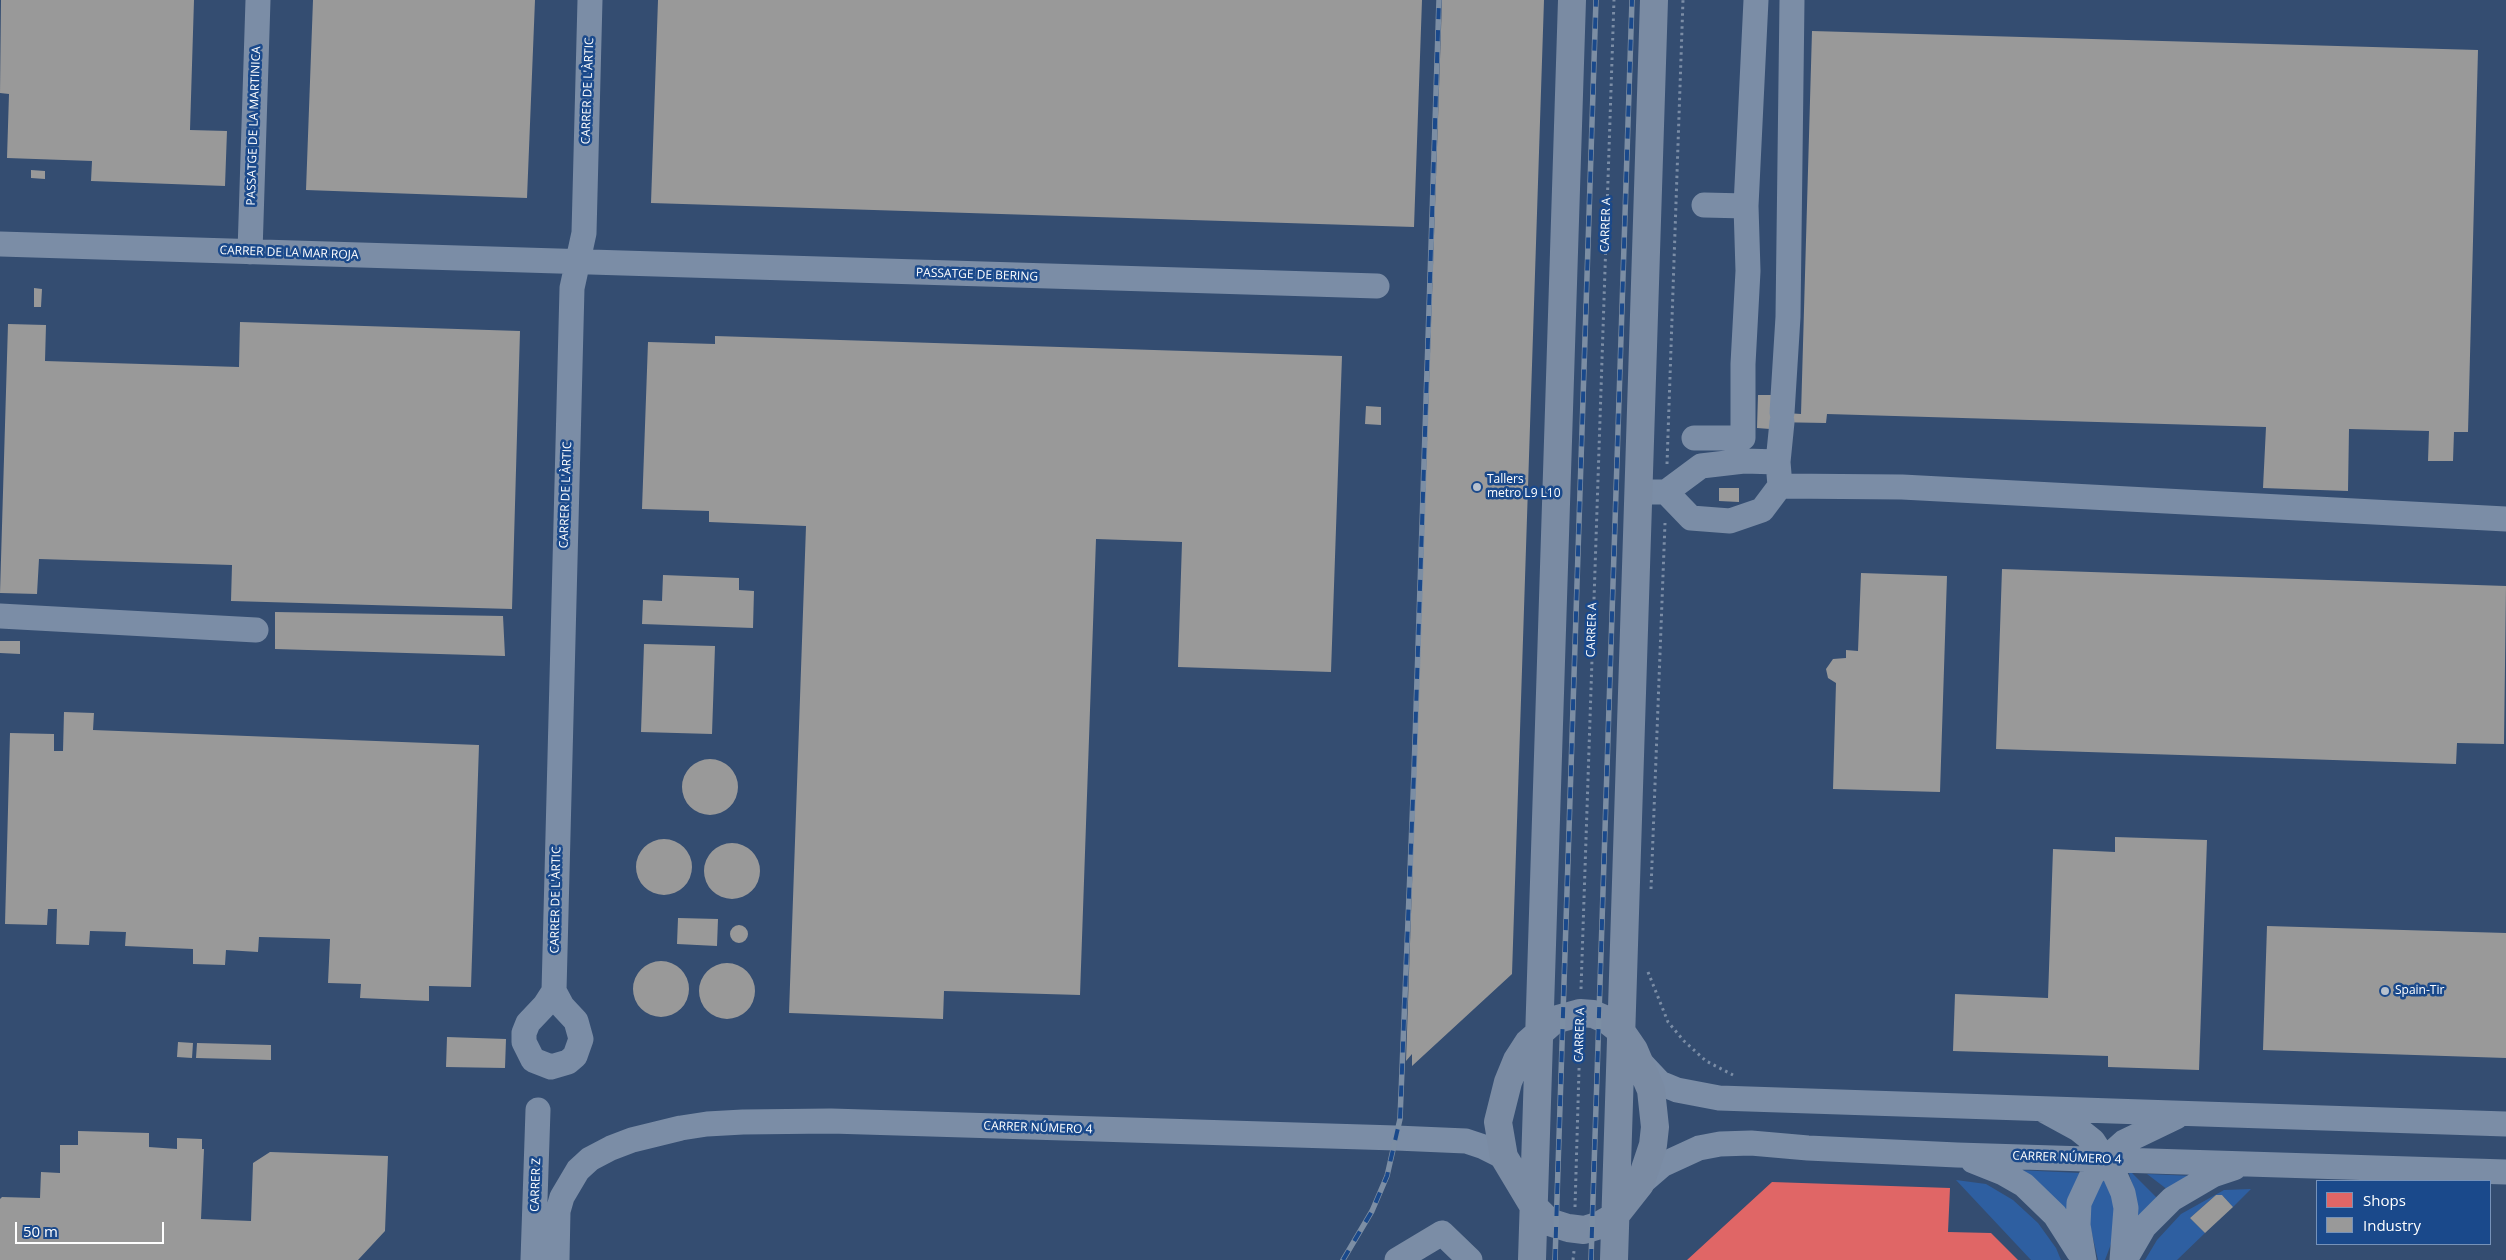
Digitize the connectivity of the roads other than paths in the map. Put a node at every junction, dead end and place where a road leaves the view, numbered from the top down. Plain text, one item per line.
1 (258, 0) edge
2 (590, 0) edge
3 (1572, 0) edge
4 (1654, 0) edge
5 (1756, 0) edge
6 (1792, 0) edge
7 (1704, 205) dead end
8 (1746, 206) junction
9 (0, 244) edge
10 (250, 252) junction
11 (577, 263) junction
12 (1377, 286) dead end
13 (1694, 438) dead end
14 (1743, 449) junction
15 (1779, 474) junction
16 (1638, 492) junction
17 (1666, 492) junction
18 (2506, 519) edge
19 (0, 616) edge
20 (256, 630) dead end
21 (554, 991) dead end
22 (1621, 1031) junction
23 (1538, 1033) junction
24 (1642, 1065) junction
25 (2040, 1108) junction
26 (538, 1110) dead end
27 (2183, 1114) junction
28 (2506, 1124) edge
29 (1957, 1155) junction
30 (1504, 1157) junction
31 (2105, 1159) junction
32 (2240, 1165) junction
33 (578, 1170) joint
34 (2506, 1172) edge
35 (1640, 1184) junction
36 (1534, 1208) junction
37 (1614, 1217) junction
38 (533, 1260) edge
39 (557, 1260) edge
40 (1397, 1260) edge
41 (1470, 1260) edge
42 (1532, 1260) edge
43 (1614, 1260) edge
44 (2083, 1260) edge
45 (2123, 1260) edge

1 - 10 street, PASSATGE DE LA MARTINICA
2 - 11 street, CARRER DE L'ÀRTIC
3 - 23 main road
4 - 16 main road
5 - 8 street
6 - 15 street
7 - 8 street
8 - 14 street
9 - 10 street, CARRER DE LA MAR ROJA
10 - 11 street, CARRER DE LA MAR ROJA
11 - 12 street, PASSATGE DE BERING
11 - 21 street, CARRER DE L'ÀRTIC
13 - 14 street
14 - 15 street
14 - 17 street
15 - 17 street
15 - 18 street
16 - 17 street
16 - 22 main road
19 - 20 street
22 - 23 main road
22 - 24 main road
22 - 37 main road
23 - 30 main road
23 - 36 main road
24 - 25 street
24 - 35 main road
25 - 27 street
25 - 31 street
26 - 38 street, CARRER Z
27 - 28 street
27 - 31 street
29 - 31 street, CARRER NÚMERO 4
29 - 35 street, CARRER NÚMERO 4
29 - 44 street
30 - 33 street, CARRER NÚMERO 4
30 - 36 main road
31 - 32 street, CARRER NÚMERO 4
31 - 44 street
31 - 45 street
32 - 34 street, CARRER NÚMERO 4
32 - 45 street
33 - 39 street, CARRER Z
35 - 37 main road
36 - 37 main road
36 - 42 main road
37 - 43 main road
40 - 41 street

